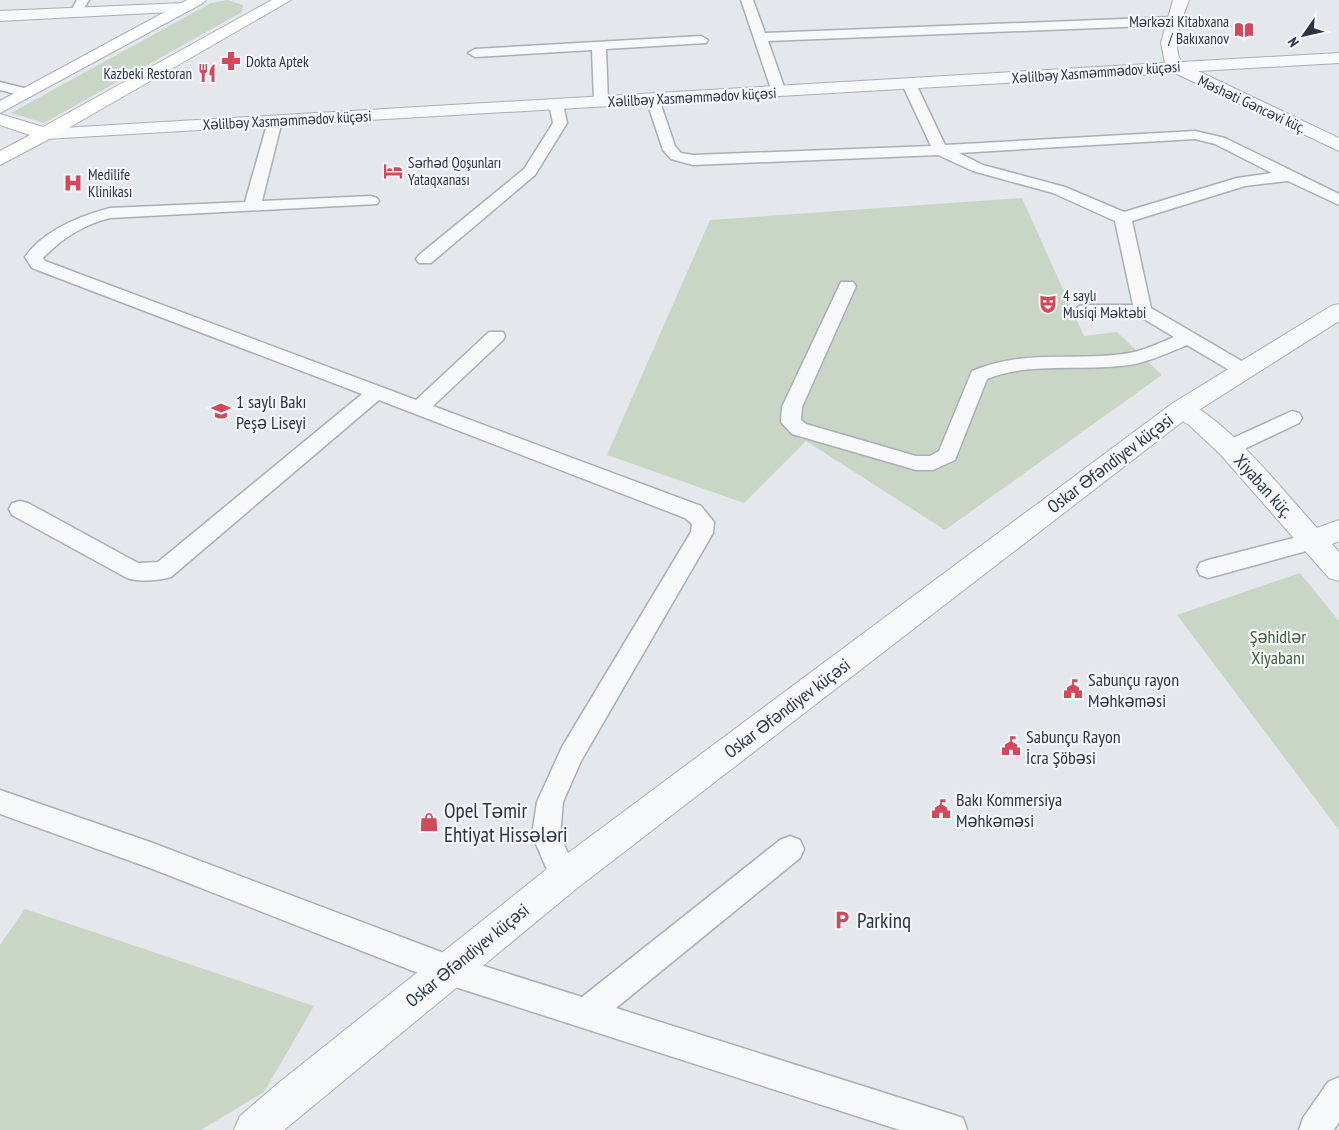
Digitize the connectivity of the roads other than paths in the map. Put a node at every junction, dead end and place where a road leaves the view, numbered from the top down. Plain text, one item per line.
1 (256, 0) edge
2 (747, 0) edge
3 (1180, 0) edge
4 (279, 2) edge
5 (191, 4) edge
6 (80, 6) edge
7 (0, 16) edge
8 (1173, 21) junction
9 (761, 37) junction
10 (701, 40) dead end
11 (599, 46) junction
12 (475, 53) dead end
13 (1339, 58) edge
14 (1176, 68) junction
15 (909, 84) junction
16 (0, 86) edge
17 (778, 92) junction
18 (27, 93) junction
19 (653, 99) junction
20 (601, 102) junction
21 (556, 104) junction
22 (0, 108) edge
23 (0, 119) edge
24 (275, 121) junction
25 (44, 134) junction
26 (1339, 145) edge
27 (940, 150) junction
28 (0, 159) edge
29 (1290, 176) junction
30 (1339, 200) edge
31 (371, 201) dead end
32 (252, 207) junction
33 (1123, 218) junction
34 (425, 259) dead end
35 (847, 286) dead end
36 (1085, 310) dead end
37 (1143, 311) junction
38 (1339, 311) edge
39 (496, 336) dead end
40 (1188, 338) junction
41 (1243, 370) junction
42 (376, 392) junction
43 (419, 408) junction
44 (1182, 409) junction
45 (1292, 418) dead end
46 (1230, 448) junction
47 (20, 509) dead end
48 (1339, 530) edge
49 (1313, 541) junction
50 (1208, 569) dead end
51 (1339, 570) edge
52 (0, 802) edge
53 (790, 850) dead end
54 (564, 877) junction
55 (450, 970) junction
56 (585, 1014) junction
57 (1339, 1093) edge
58 (254, 1130) edge
59 (951, 1130) edge
60 (1315, 1130) edge

1 - 4 main road
2 - 9 lane
3 - 8 street, Məshəti Gəncəvi küç.
4 - 25 main road
5 - 6 street
5 - 18 main road
6 - 7 street
8 - 9 lane
8 - 14 street, Məshəti Gəncəvi küç.
9 - 17 lane
10 - 11 lane
11 - 12 lane
11 - 20 lane
13 - 14 street, Xəlilbəy Xasməmmədov küçəsi
14 - 15 street, Xəlilbəy Xasməmmədov küçəsi
14 - 26 street, Məshəti Gəncəvi küç.
15 - 17 street, Xəlilbəy Xasməmmədov küçəsi
15 - 27 lane
16 - 18 lane
17 - 19 street, Xəlilbəy Xasməmmədov küçəsi
18 - 22 main road
19 - 20 street, Xəlilbəy Xasməmmədov küçəsi
19 - 27 lane
20 - 21 street, Xəlilbəy Xasməmmədov küçəsi
21 - 24 street, Xəlilbəy Xasməmmədov küçəsi
21 - 34 lane
23 - 25 main road
24 - 25 street, Xəlilbəy Xasməmmədov küçəsi
24 - 32 lane
25 - 28 main road
27 - 29 lane
27 - 33 lane
29 - 30 lane
29 - 33 lane
31 - 32 lane
32 - 42 lane
33 - 37 lane
35 - 40 lane
36 - 37 lane
37 - 40 lane
38 - 41 street, Oskar Əfəndiyev küçəsi
39 - 43 lane
40 - 41 lane
41 - 44 street, Oskar Əfəndiyev küçəsi
42 - 43 lane
42 - 47 lane
43 - 54 lane
44 - 46 street, Xiyaban küç.
44 - 54 street, Oskar Əfəndiyev küçəsi
45 - 46 lane
46 - 49 street, Xiyaban küç.
48 - 49 street
49 - 50 lane
49 - 51 street, Xiyaban küç.
52 - 55 lane
53 - 56 lane
54 - 55 street, Oskar Əfəndiyev küçəsi
55 - 56 lane
55 - 58 street, Oskar Əfəndiyev küçəsi
56 - 59 lane
57 - 60 lane

